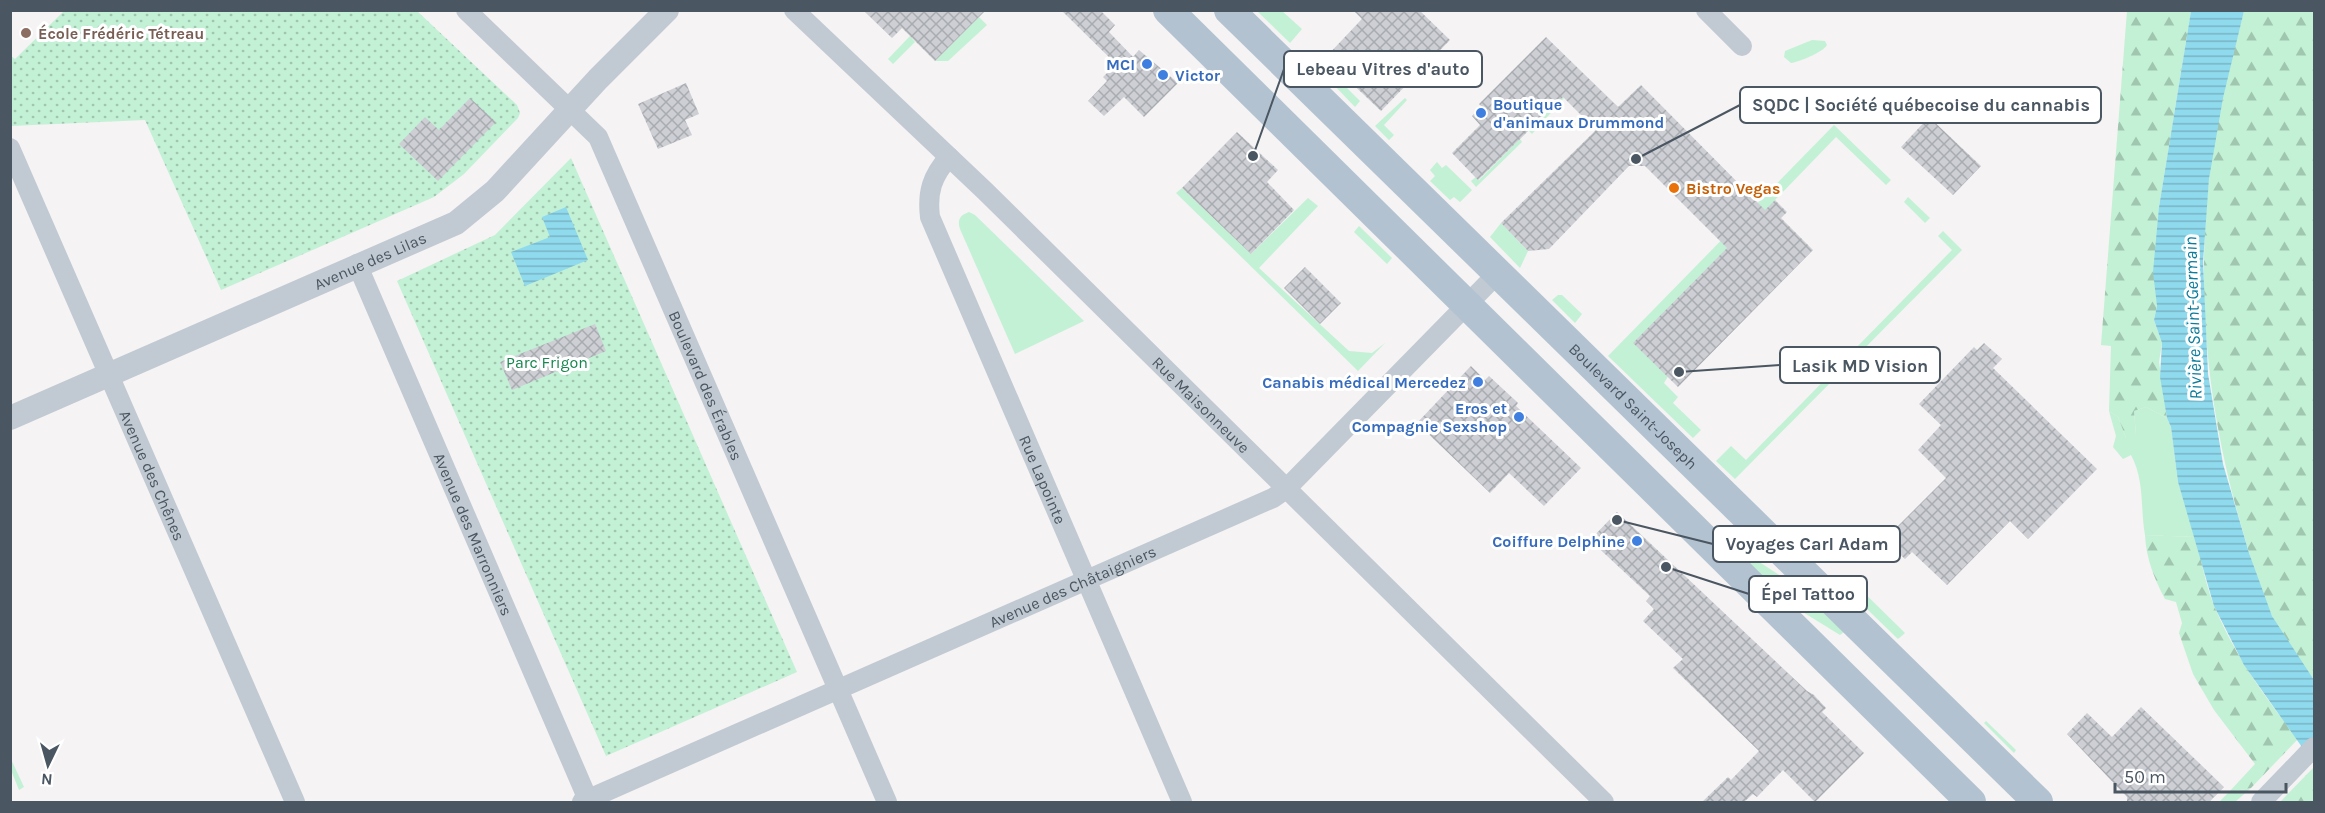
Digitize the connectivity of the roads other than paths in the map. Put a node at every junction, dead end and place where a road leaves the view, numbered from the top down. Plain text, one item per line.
1 (466, 10) edge
2 (667, 10) edge
3 (795, 10) edge
4 (1168, 10) edge
5 (1229, 10) edge
6 (1706, 10) edge
7 (1742, 46) dead end
8 (569, 110) junction
9 (10, 148) edge
10 (949, 157) junction
11 (357, 264) junction
12 (1497, 274) junction
13 (1466, 305) junction
14 (109, 374) junction
15 (10, 418) edge
16 (1286, 489) junction
17 (1085, 579) junction
18 (837, 689) junction
19 (2314, 747) edge
20 (295, 802) edge
21 (586, 802) edge
22 (887, 802) edge
23 (1182, 802) edge
24 (1604, 802) edge
25 (1971, 802) edge
26 (2038, 802) edge
27 (2261, 802) edge

1 - 8 street, Boulevard des Érables
2 - 8 street, Avenue des Lilas
3 - 10 street, Rue Maisonneuve
4 - 13 main road
5 - 12 main road, Boulevard Saint-Joseph
6 - 7 street
8 - 11 street, Avenue des Lilas
8 - 18 street, Boulevard des Érables
9 - 14 street, Avenue des Chênes
10 - 16 street, Rue Maisonneuve
10 - 17 street, Rue Lapointe
11 - 14 street, Avenue des Lilas
11 - 21 street, Avenue des Marronniers
12 - 13 street, Avenue des Châtaigniers
12 - 26 main road, Boulevard Saint-Joseph
13 - 16 street, Avenue des Châtaigniers
13 - 25 main road
14 - 15 street, Avenue des Lilas
14 - 20 street, Avenue des Chênes
16 - 17 street, Avenue des Châtaigniers
16 - 24 street, Rue Maisonneuve
17 - 18 street, Avenue des Châtaigniers
17 - 23 street, Rue Lapointe
18 - 21 street, Avenue des Châtaigniers
18 - 22 street, Boulevard des Érables
19 - 27 street

